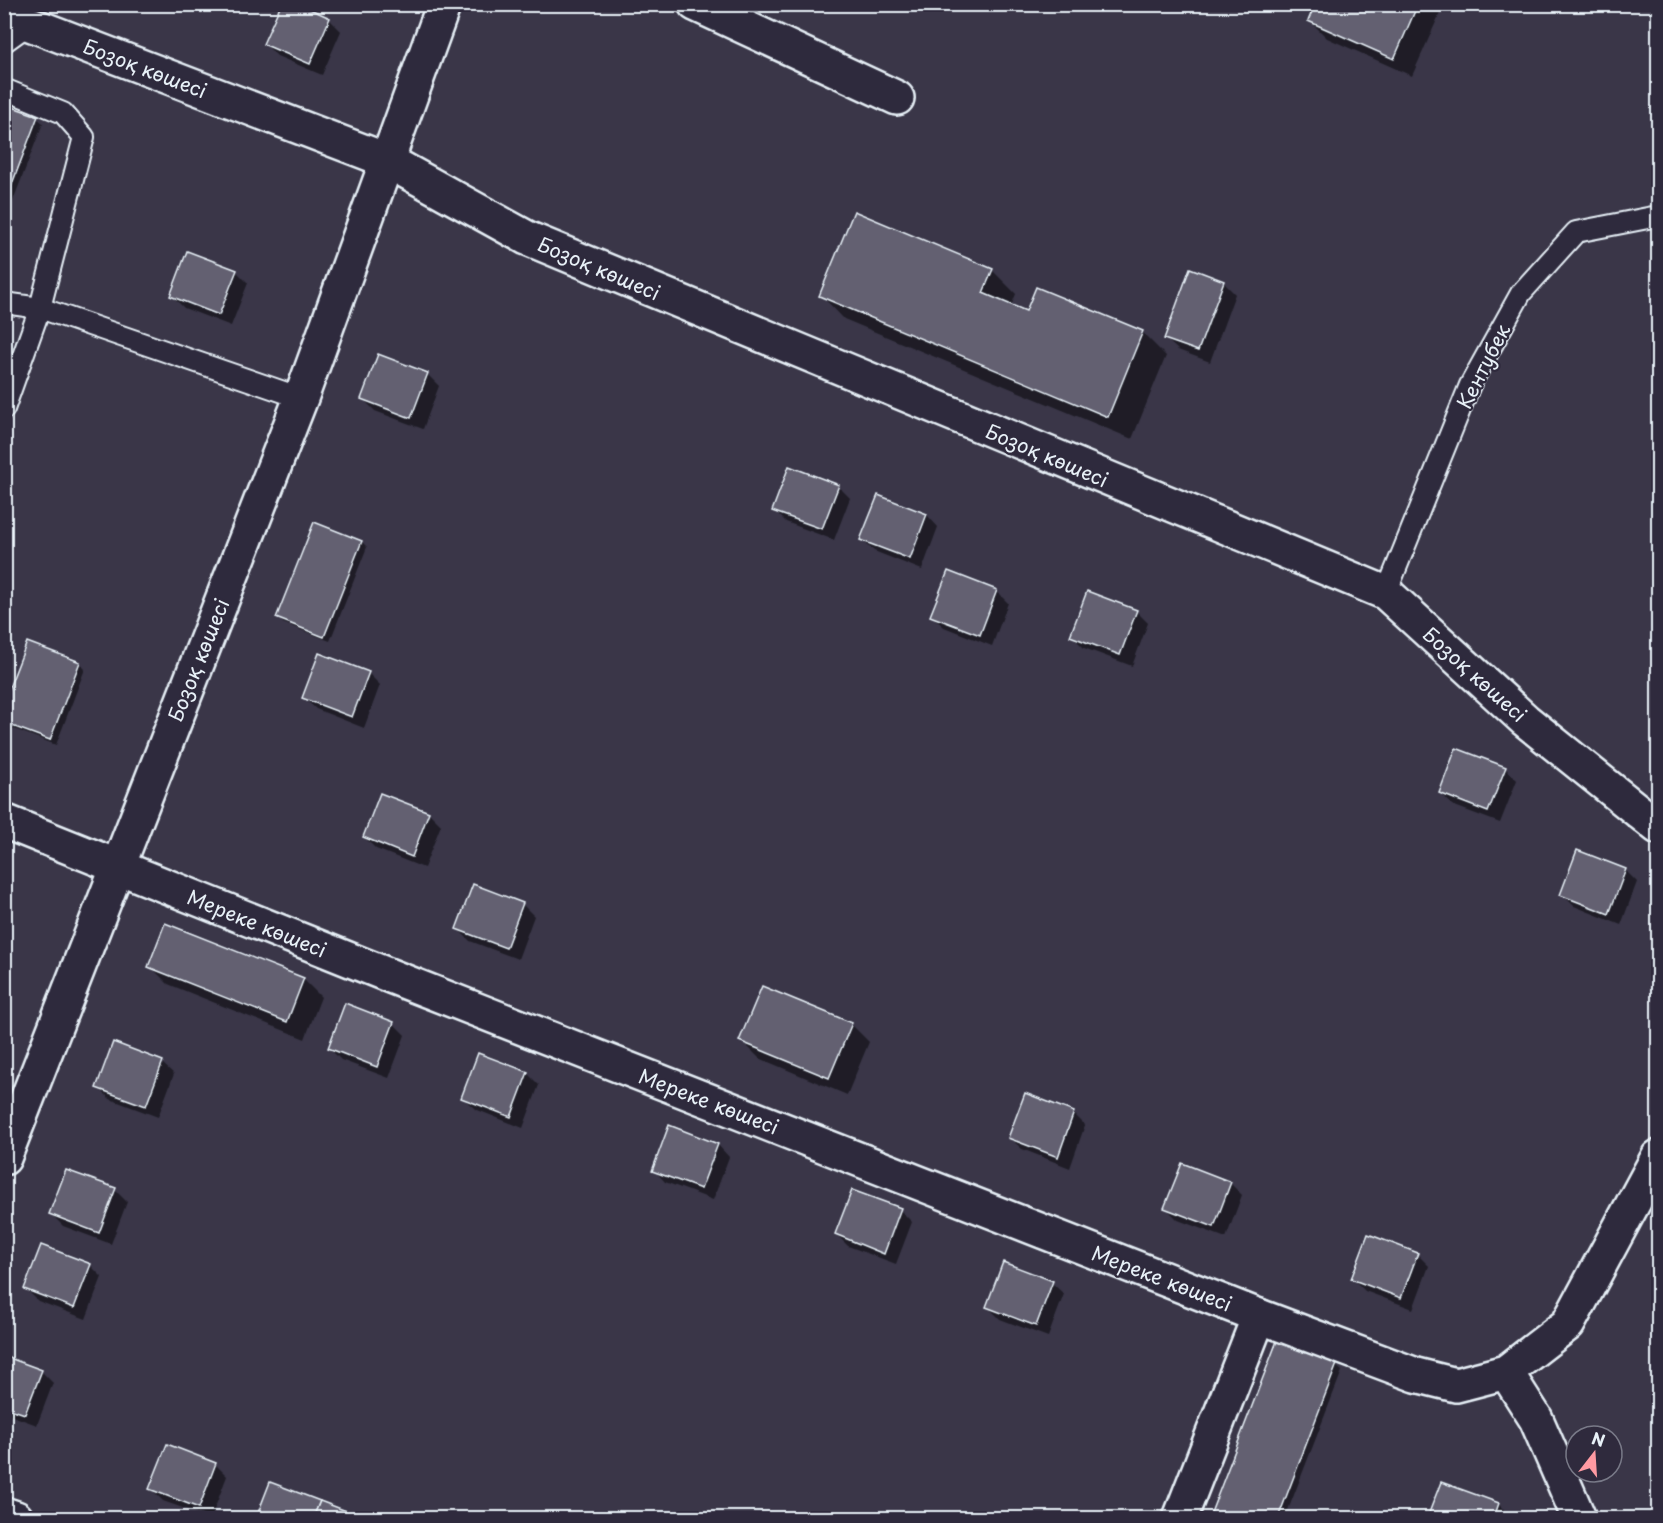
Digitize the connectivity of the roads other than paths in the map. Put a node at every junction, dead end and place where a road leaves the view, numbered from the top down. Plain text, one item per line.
1 (444, 4) edge
2 (695, 4) edge
3 (13, 27) edge
4 (4, 89) edge
5 (897, 98) dead end
6 (386, 160) junction
7 (1659, 216) edge
8 (4, 303) edge
9 (40, 308) junction
10 (301, 398) junction
11 (4, 409) edge
12 (1386, 593) junction
13 (4, 821) edge
14 (1659, 827) edge
15 (116, 867) junction
16 (1659, 1157) edge
17 (4, 1158) edge
18 (1259, 1316) junction
19 (1506, 1372) junction
20 (4, 1514) edge
21 (16, 1518) edge
22 (1180, 1518) edge
23 (1580, 1518) edge

1 - 6 street, Бозоқ көшесі
2 - 5 street
3 - 6 street, Бозоқ көшесі
4 - 9 lane
6 - 10 street, Бозоқ көшесі
6 - 12 street, Бозоқ көшесі
7 - 12 lane, Кентубек
8 - 9 lane
9 - 10 lane
9 - 11 lane
10 - 15 street, Бозоқ көшесі
12 - 14 street, Бозоқ көшесі
13 - 15 street, Мереке көшесі
15 - 17 street, Бозоқ көшесі
15 - 18 street, Мереке көшесі
16 - 19 street
18 - 19 street, Мереке көшесі
18 - 22 street
19 - 23 street
20 - 21 street

